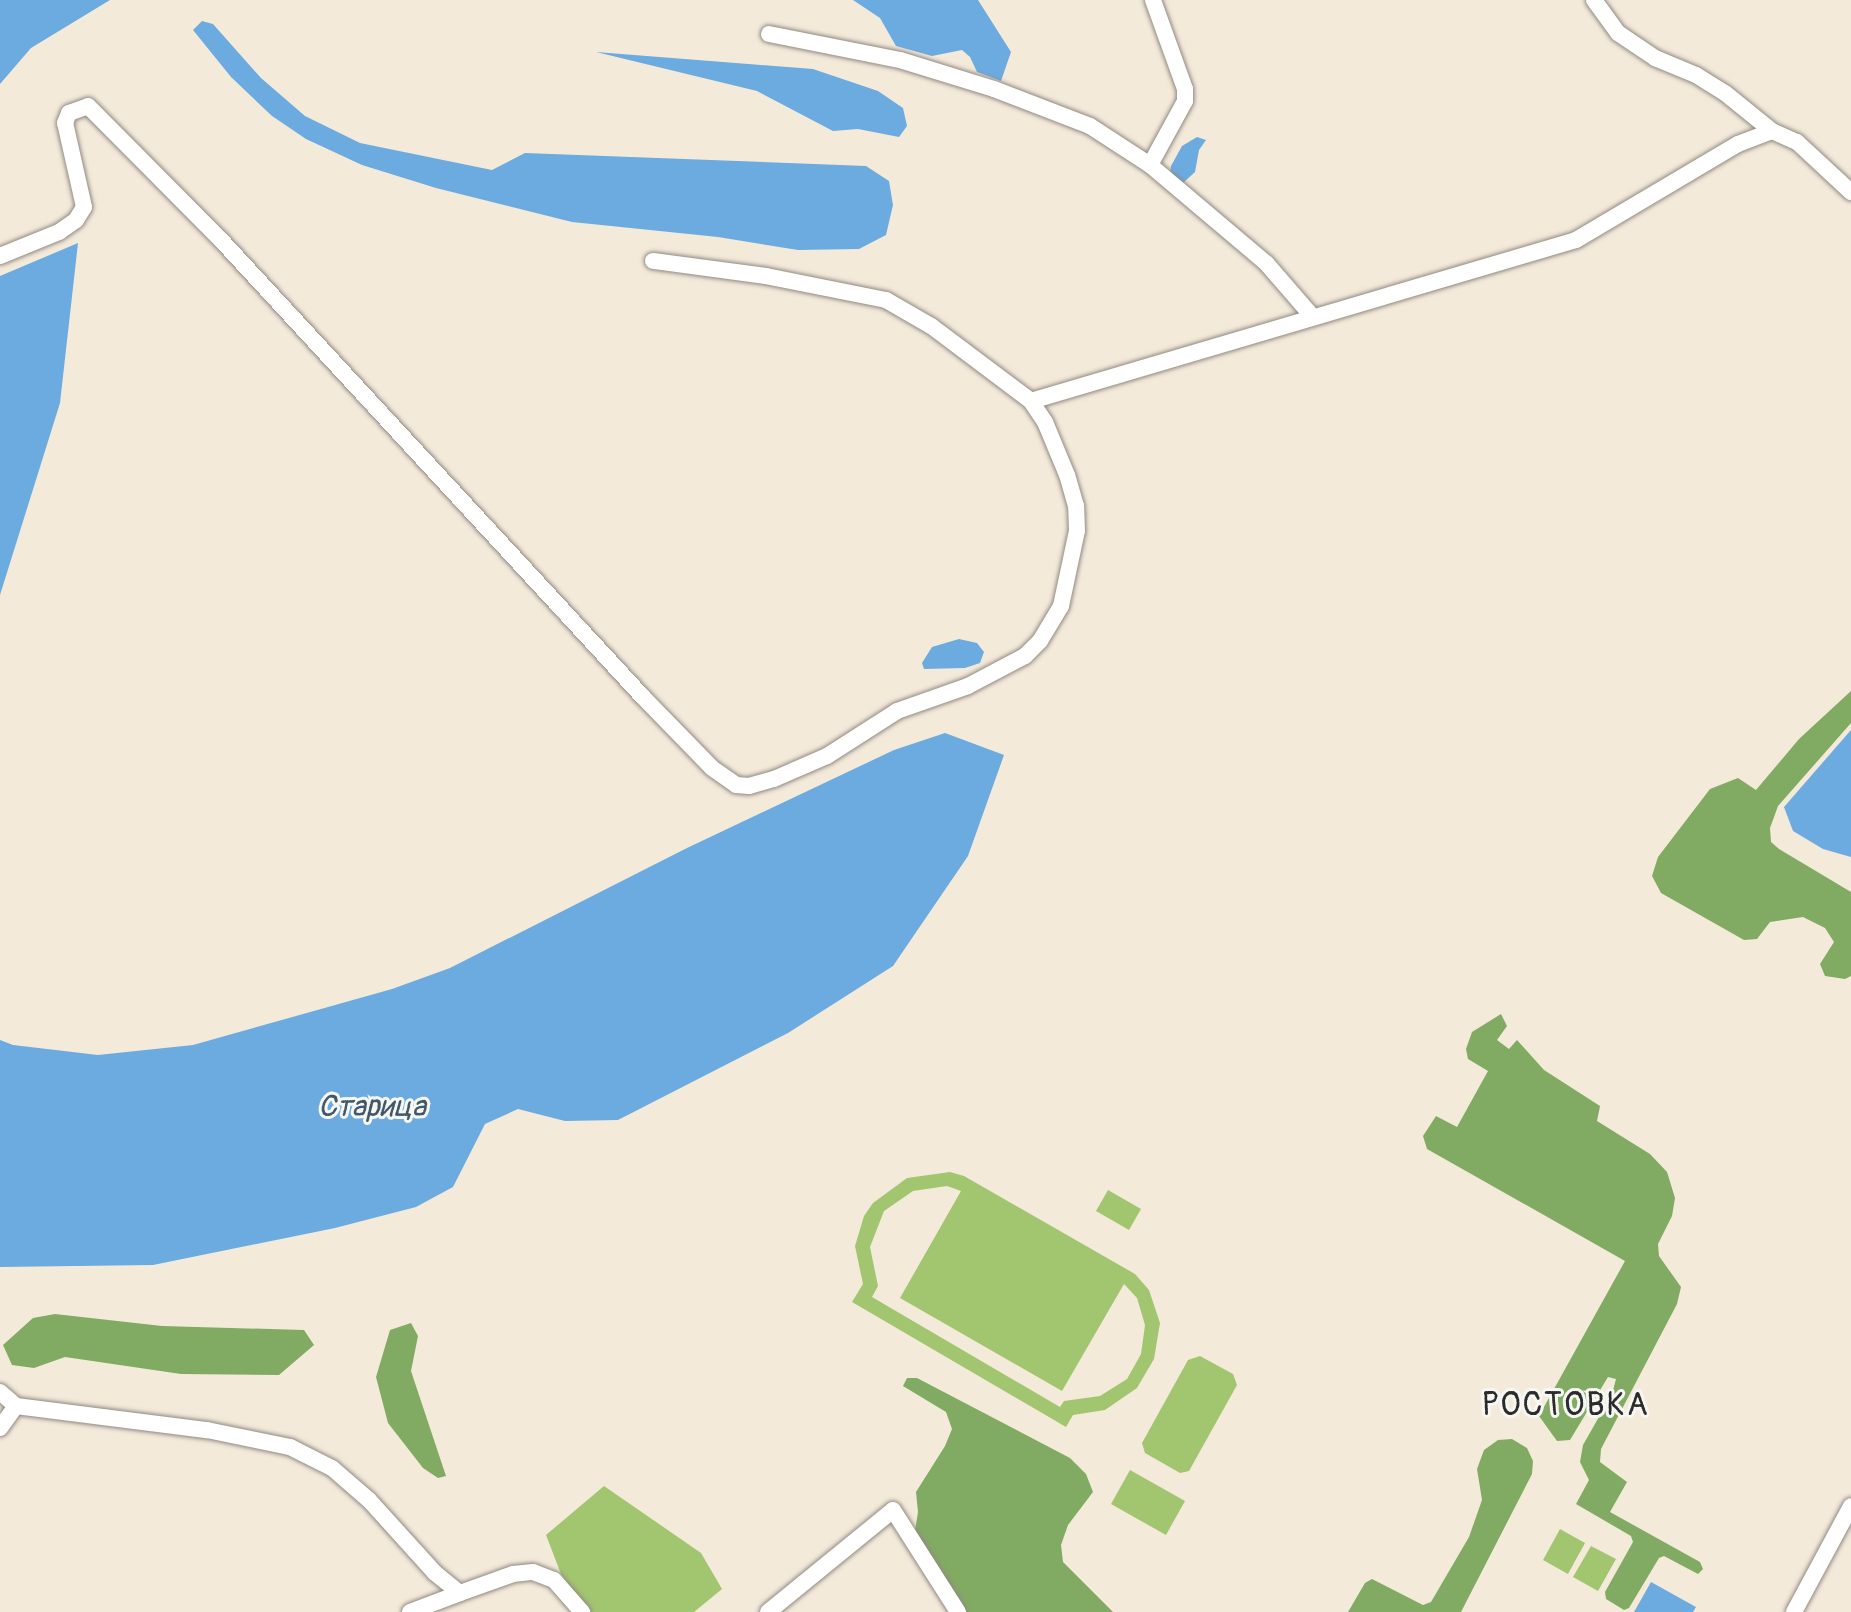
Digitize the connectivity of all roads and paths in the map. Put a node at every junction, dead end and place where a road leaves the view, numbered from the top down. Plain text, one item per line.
1 (1153, 0) edge
2 (1594, 0) edge
3 (769, 34) dead end
4 (1772, 131) junction
5 (1150, 165) junction
6 (1851, 192) edge
7 (0, 256) edge
8 (653, 261) dead end
9 (1312, 316) junction
10 (1031, 401) junction
11 (0, 1392) edge
12 (16, 1406) junction
13 (0, 1428) edge
14 (1851, 1506) edge
15 (460, 1593) junction
16 (410, 1612) edge
17 (582, 1612) edge
18 (768, 1612) edge
19 (958, 1612) edge
20 (1794, 1612) edge

1 - 5 street
2 - 4 street
3 - 5 street
4 - 6 street
4 - 9 street
5 - 9 street
7 - 10 street
8 - 10 street
9 - 10 street
11 - 12 street
12 - 13 street
12 - 15 street
14 - 20 street
15 - 16 street
15 - 17 street
18 - 19 street

